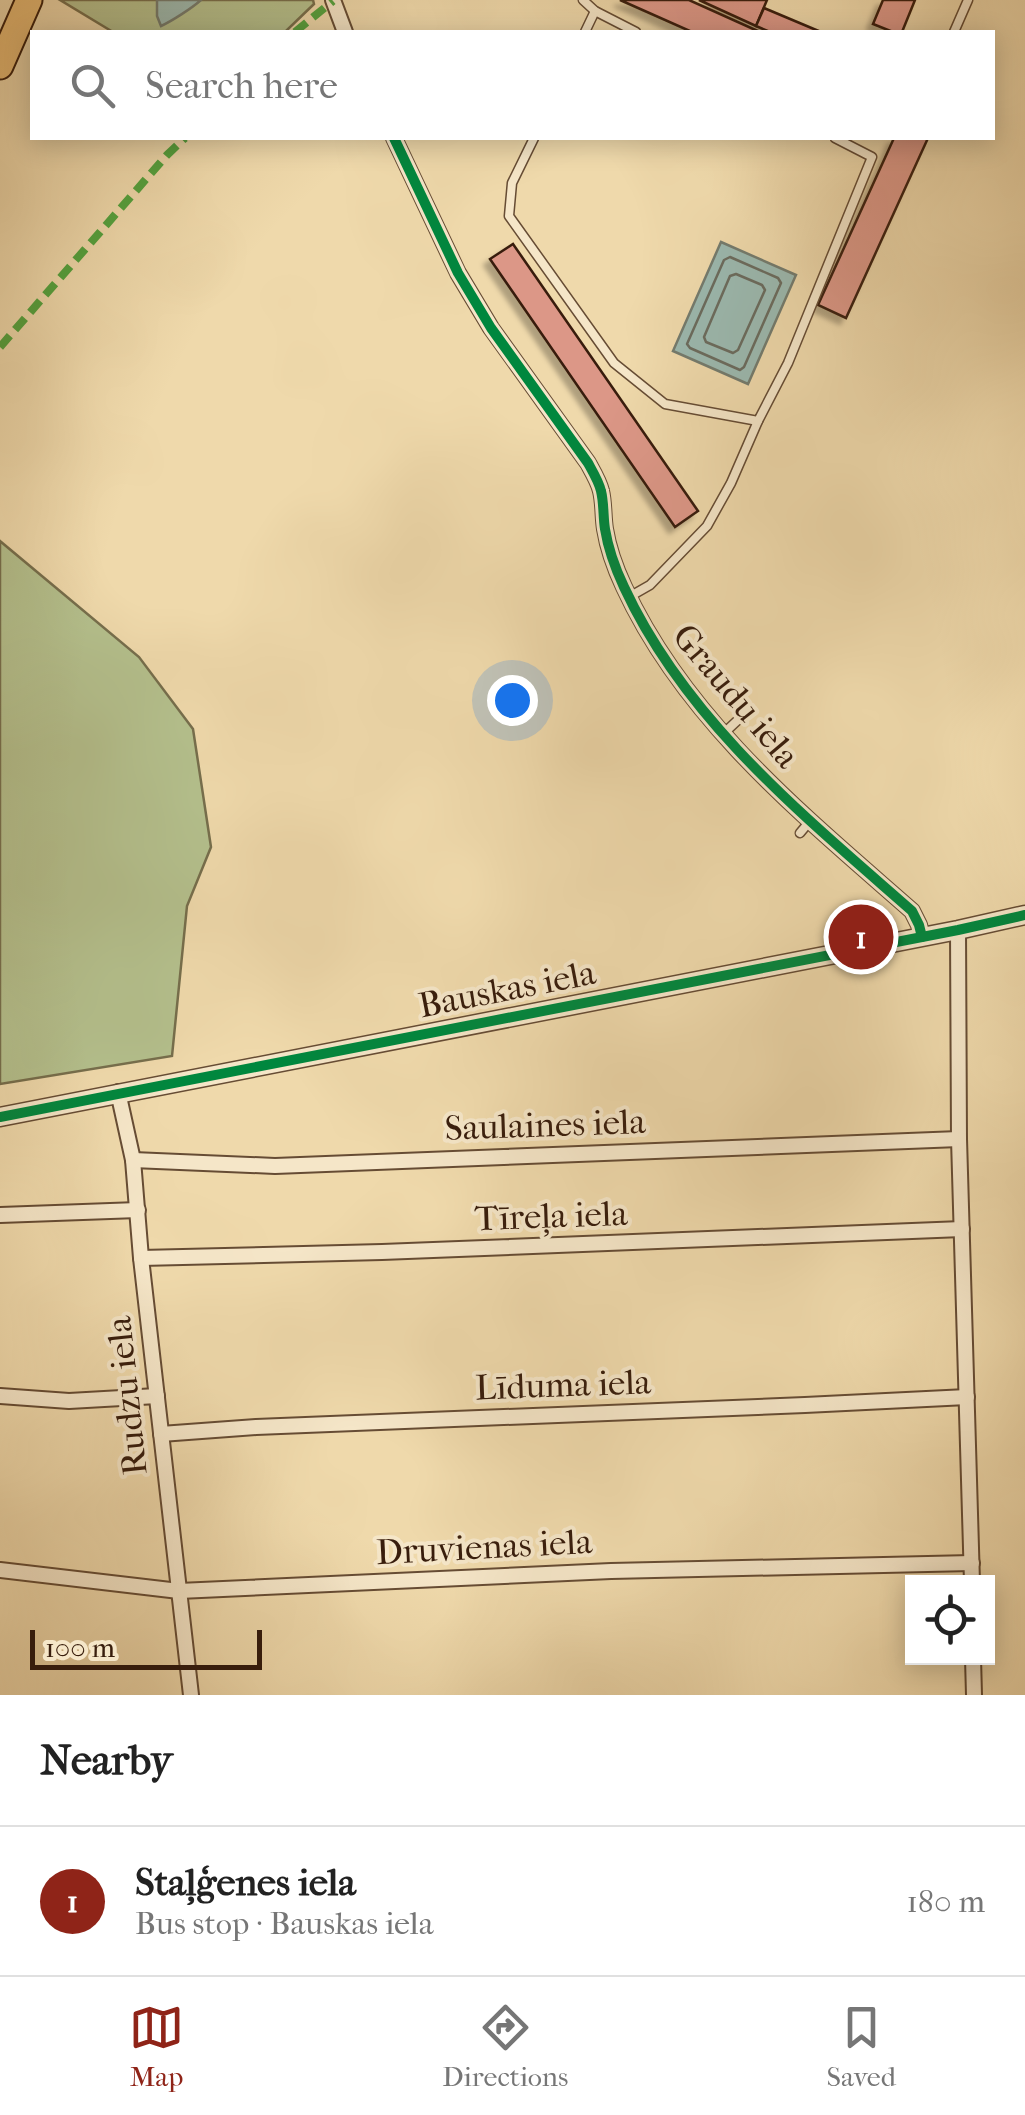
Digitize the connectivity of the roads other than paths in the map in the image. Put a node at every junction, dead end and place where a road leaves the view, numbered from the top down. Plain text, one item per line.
1 (29, 0) edge
2 (333, 0) edge
3 (583, 0) edge
4 (968, 0) edge
5 (596, 11) junction
6 (345, 30) edge
7 (586, 30) edge
8 (632, 30) edge
9 (955, 30) edge
10 (0, 66) edge
11 (395, 140) edge
12 (533, 140) edge
13 (839, 140) edge
14 (758, 422) junction
15 (629, 598) junction
16 (739, 719) dead end
17 (723, 734) junction
18 (1025, 915) edge
19 (958, 930) junction
20 (922, 937) junction
21 (118, 1092) junction
22 (0, 1117) edge
23 (959, 1139) junction
24 (133, 1160) junction
25 (138, 1210) junction
26 (0, 1215) edge
27 (962, 1229) junction
28 (142, 1258) junction
29 (0, 1396) edge
30 (157, 1396) junction
31 (967, 1396) junction
32 (161, 1434) junction
33 (972, 1563) junction
34 (0, 1570) edge
35 (972, 1575) edge
36 (179, 1591) junction
37 (974, 1665) edge
38 (192, 1695) edge
39 (974, 1695) edge

1 - 10 highway
2 - 6 street
3 - 5 lane
4 - 9 lane
5 - 7 lane
5 - 8 lane
11 - 15 street, Graudu iela
12 - 14 lane
13 - 14 lane
14 - 15 lane
15 - 17 street, Graudu iela
16 - 17 lane
17 - 20 street, Graudu iela
18 - 19 street, Bauskas iela
19 - 20 street, Bauskas iela
19 - 23 street
20 - 21 street, Bauskas iela
21 - 22 street, Bauskas iela
21 - 24 street, Rudzu iela
23 - 24 street, Saulaines iela
23 - 27 street
24 - 25 street, Rudzu iela
25 - 26 street
25 - 28 street, Rudzu iela
27 - 28 street, Tīreļa iela
27 - 31 street
28 - 30 street, Rudzu iela
29 - 30 street
30 - 32 street, Rudzu iela
31 - 32 street, Līduma iela
31 - 33 street
32 - 36 street, Rudzu iela
33 - 35 street
33 - 36 street, Druvienas iela
34 - 36 street, Druvienas iela
36 - 38 street, Rudzu iela
37 - 39 street

